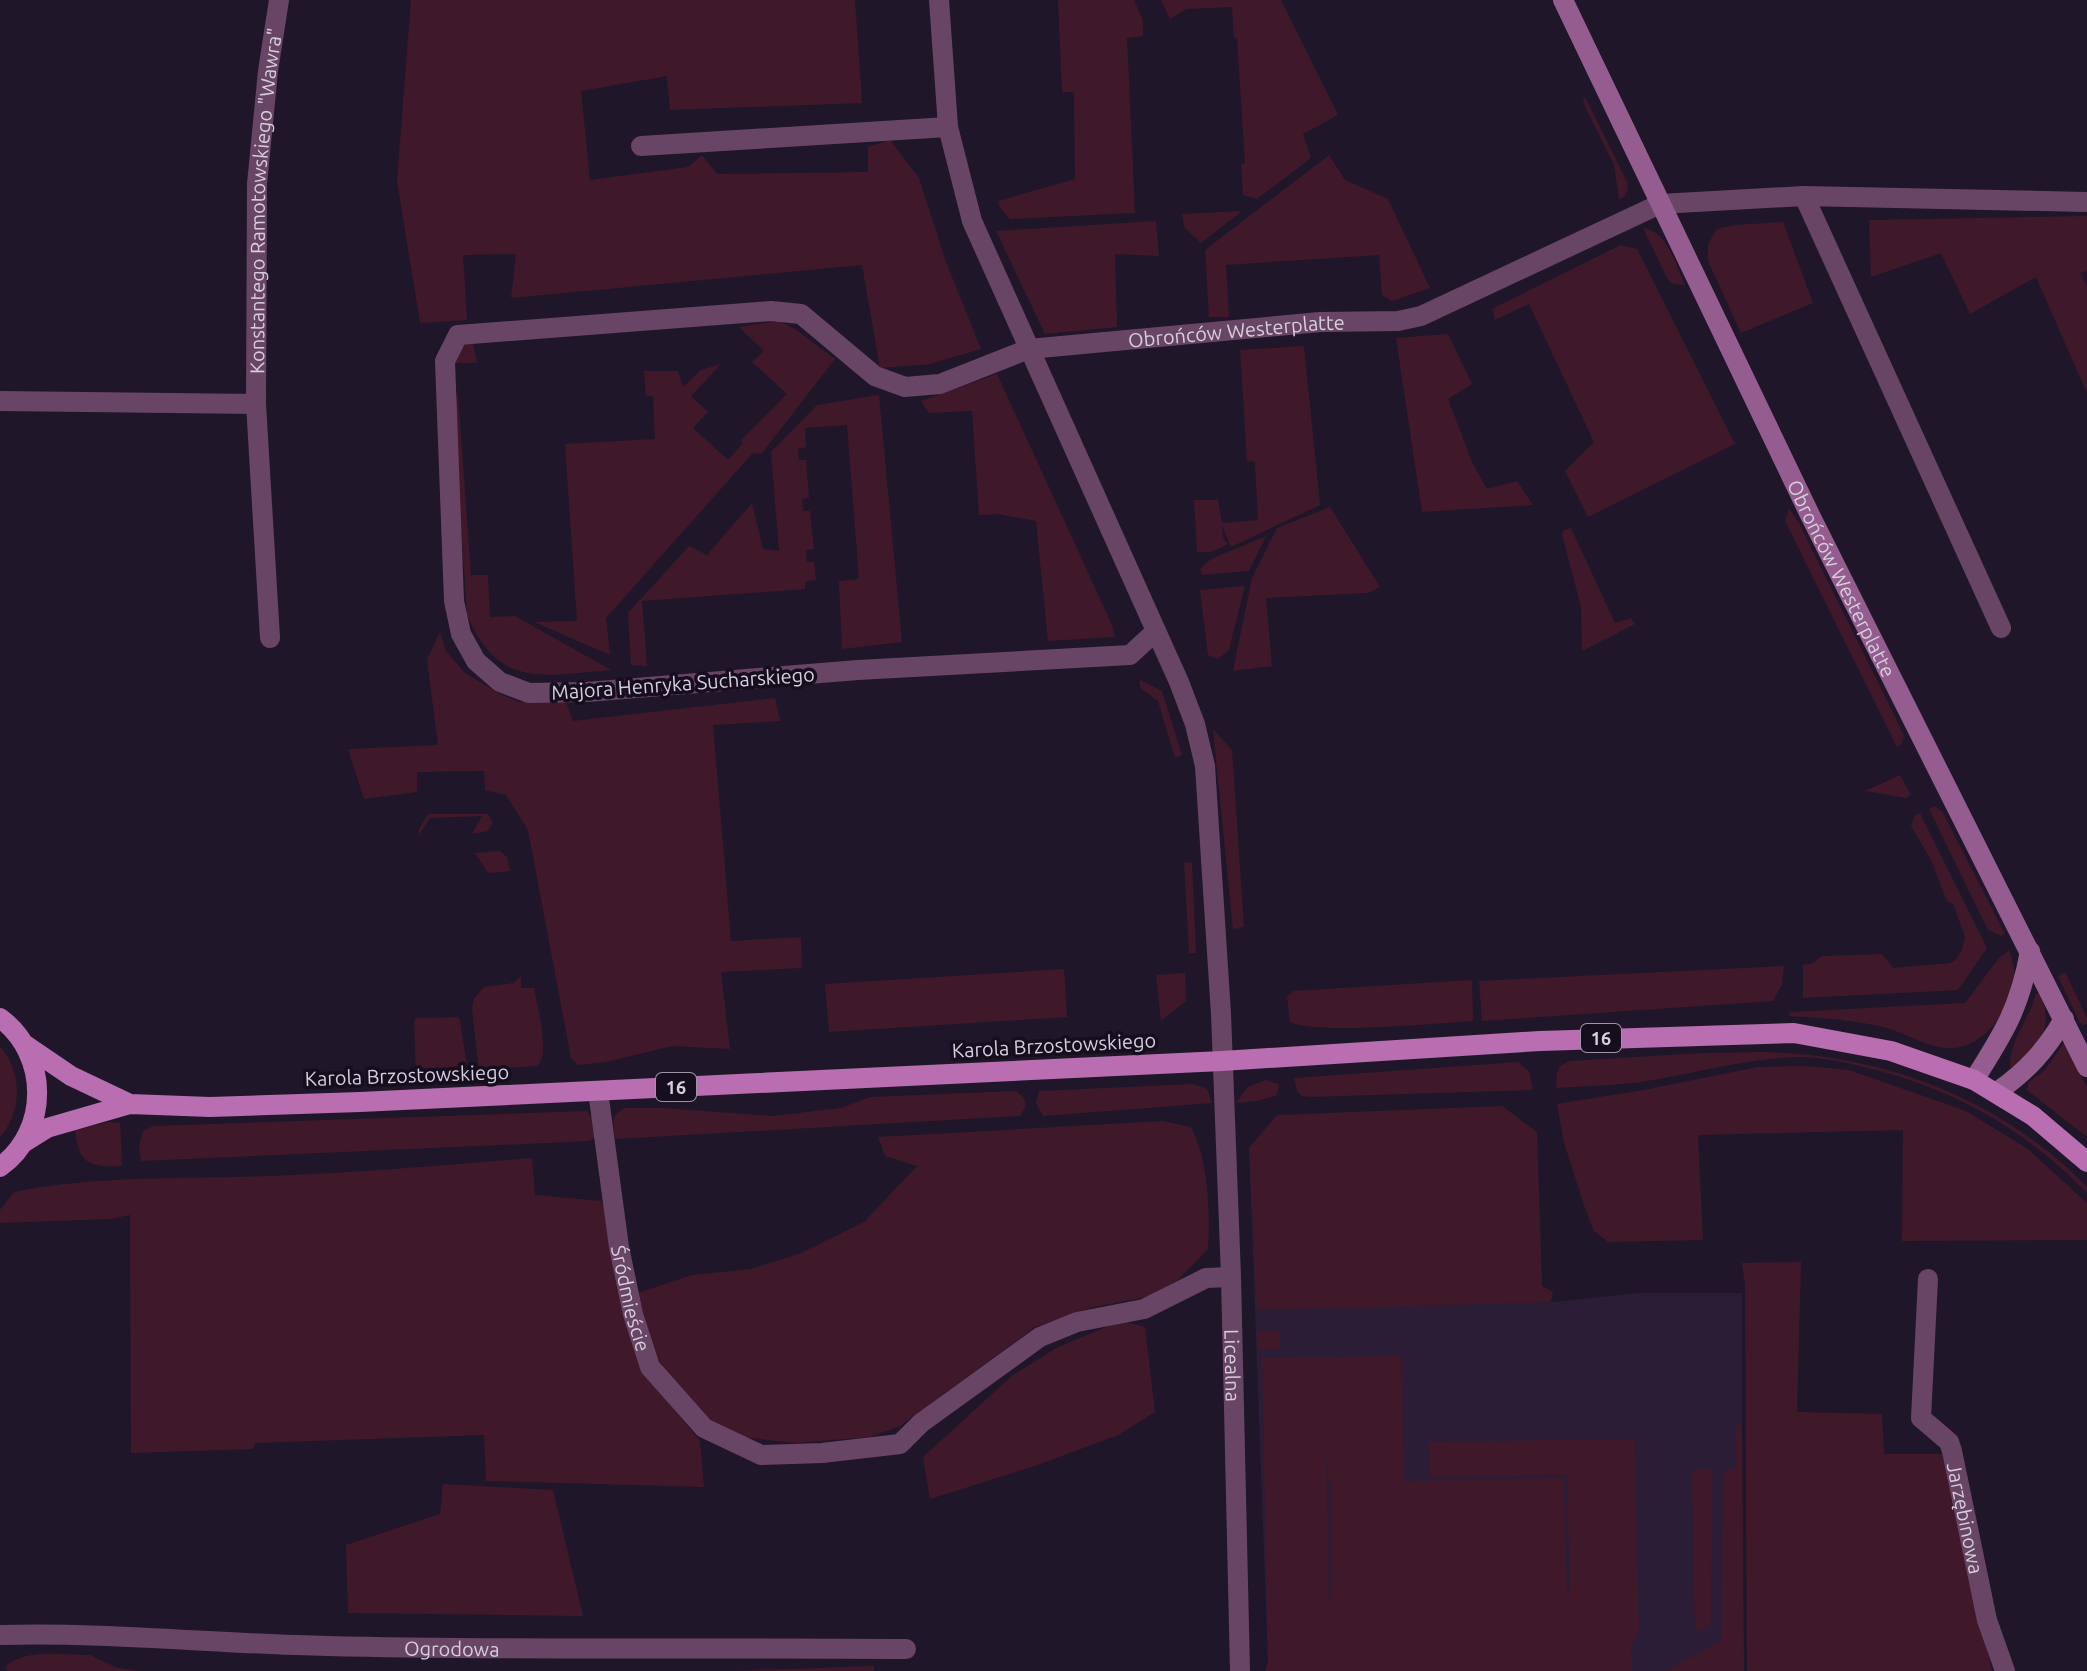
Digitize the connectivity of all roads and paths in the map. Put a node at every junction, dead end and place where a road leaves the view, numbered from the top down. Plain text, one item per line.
1 (279, 0) edge
2 (939, 0) edge
3 (1563, 0) edge
4 (948, 127) junction
5 (641, 146) dead end
6 (1804, 196) junction
7 (2087, 202) edge
8 (1660, 204) junction
9 (1029, 349) junction
10 (0, 401) edge
11 (256, 404) junction
12 (2001, 628) dead end
13 (1156, 631) junction
14 (270, 638) dead end
15 (2030, 951) junction
16 (1, 1018) edge
17 (2064, 1019) junction
18 (24, 1044) junction
19 (1222, 1061) junction
20 (2087, 1067) edge
21 (1974, 1080) junction
22 (598, 1091) junction
23 (1997, 1092) junction
24 (130, 1104) junction
25 (23, 1143) junction
26 (2087, 1162) edge
27 (0, 1167) edge
28 (1231, 1277) junction
29 (1928, 1279) dead end
30 (0, 1635) edge
31 (906, 1649) dead end
32 (1240, 1671) edge
33 (2005, 1671) edge

1 - 11 street, Konstantego Ramotowskiego "Wawra"
2 - 4 street
3 - 8 main road, Obrońców Westerplatte
4 - 5 street
4 - 9 street
6 - 7 street, Obrońców Westerplatte
6 - 8 street, Obrońców Westerplatte
6 - 12 street
8 - 9 street, Obrońców Westerplatte
8 - 15 main road, Obrońców Westerplatte
9 - 13 street
9 - 13 street, Majora Henryka Sucharskiego
10 - 11 street, Konstantego Ramotowskiego "Wawra"
11 - 14 street, Konstantego Ramotowskiego "Wawra"
13 - 19 street
15 - 17 main road, Obrońców Westerplatte
15 - 21 main road
16 - 18 main road
17 - 20 main road, Obrońców Westerplatte
17 - 23 main road
18 - 24 main road, Karola Brzostowskiego / 16
18 - 25 main road
19 - 21 main road, Karola Brzostowskiego / 16
19 - 22 main road, Karola Brzostowskiego / 16
19 - 28 street, Licealna
21 - 23 main road, 16
22 - 24 main road, Karola Brzostowskiego / 16
22 - 28 street, Śródmieście
23 - 26 main road, 16
24 - 25 main road, Karola Brzostowskiego / 16
25 - 27 main road
28 - 32 street, Licealna
29 - 33 street, Jarzębinowa
30 - 31 street, Ogrodowa

